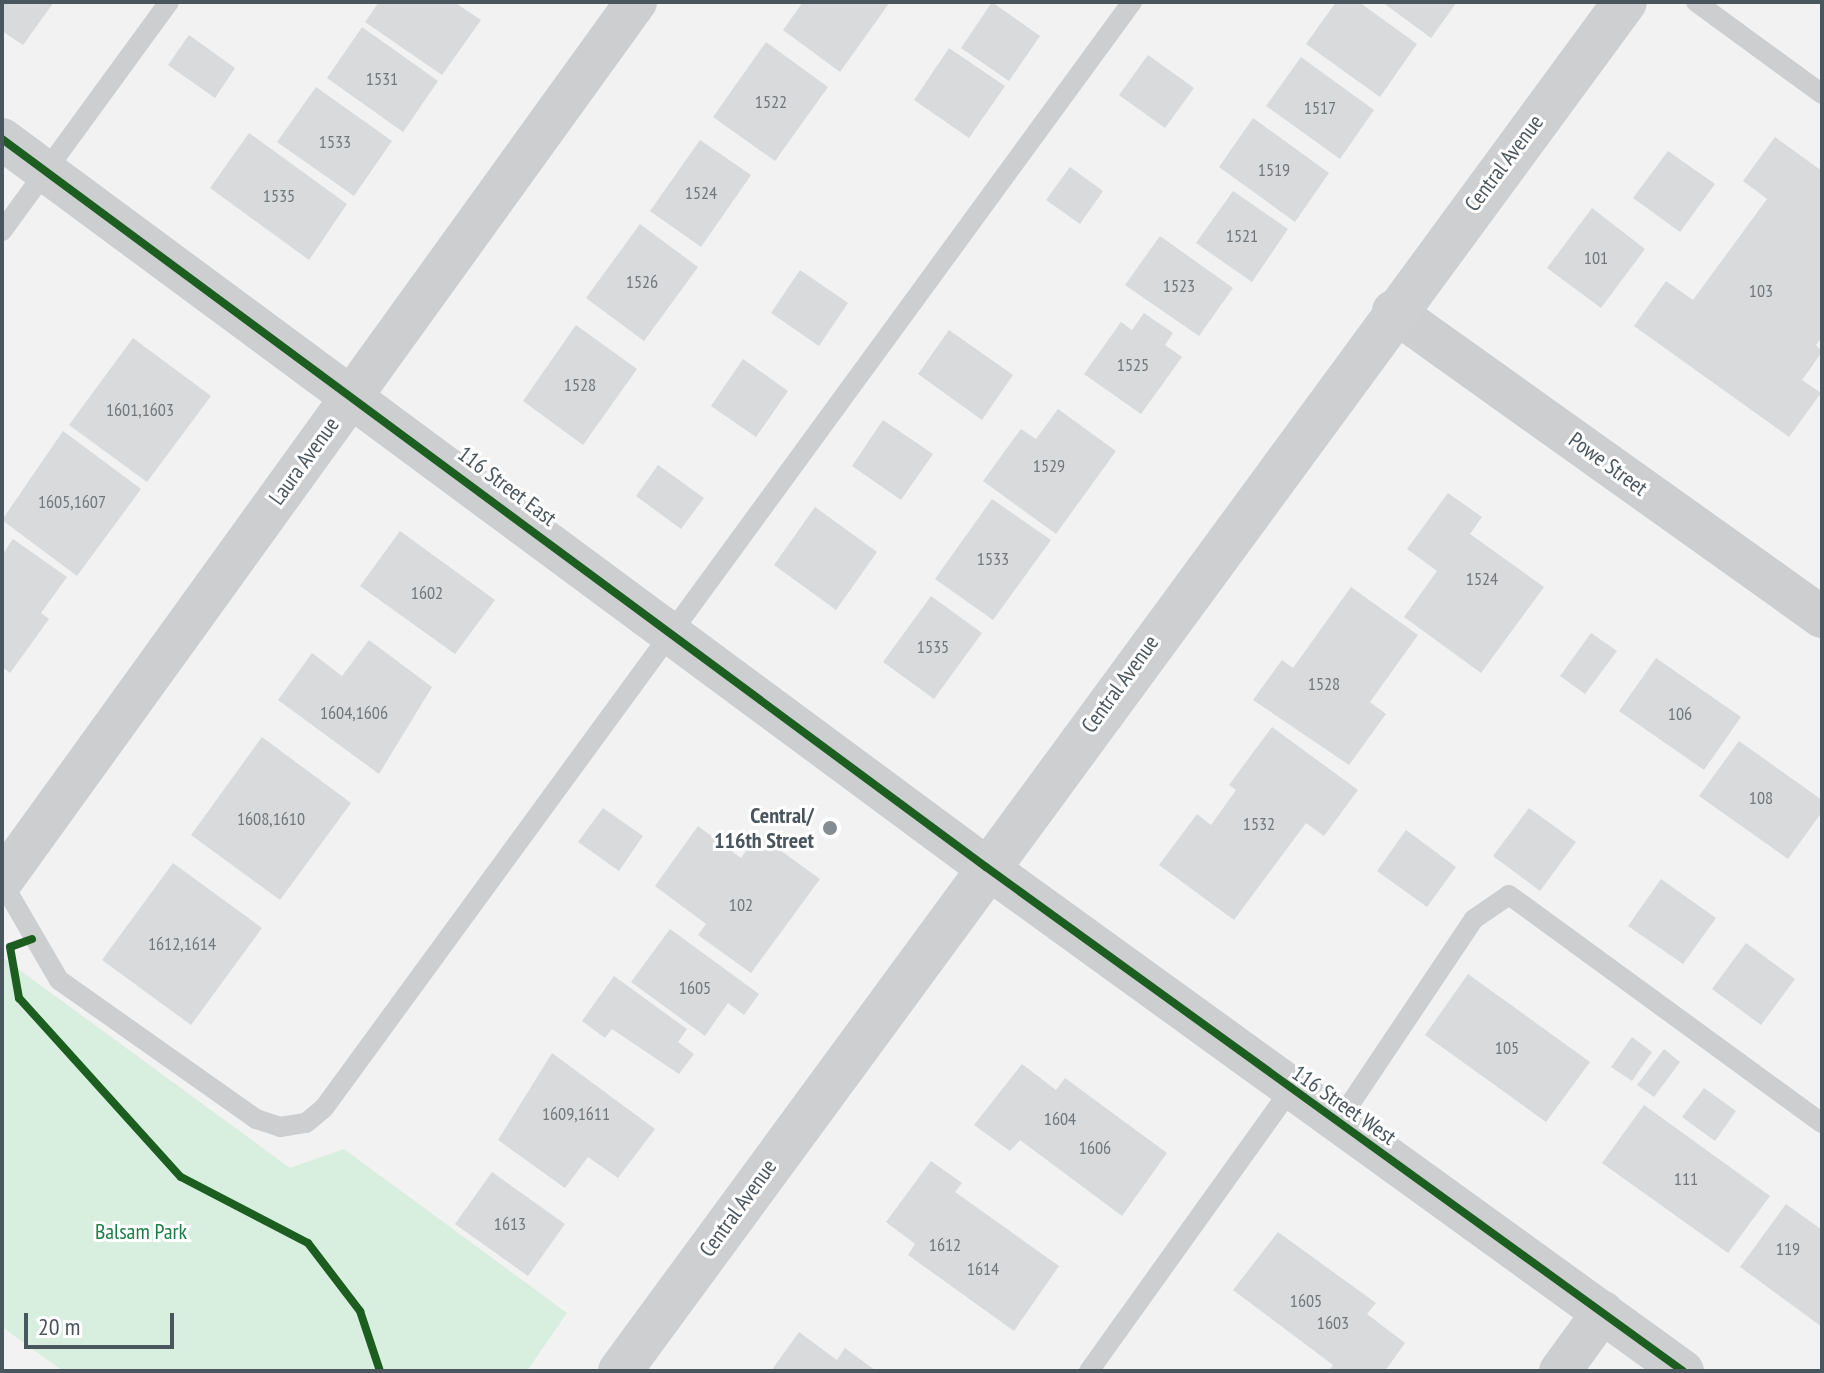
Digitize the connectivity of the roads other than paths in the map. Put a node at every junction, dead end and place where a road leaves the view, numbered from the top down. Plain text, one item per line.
1 (169, 2) edge
2 (636, 2) edge
3 (1132, 2) edge
4 (1625, 2) edge
5 (1696, 2) edge
6 (1822, 94) edge
7 (2, 139) edge
8 (46, 171) junction
9 (2, 231) edge
10 (1393, 311) junction
11 (353, 393) junction
12 (1822, 617) edge
13 (671, 631) junction
14 (986, 867) junction
15 (2, 882) edge
16 (1290, 1090) junction
17 (1338, 1122) junction
18 (1822, 1123) edge
19 (1603, 1312) junction
20 (620, 1371) edge
21 (1089, 1371) edge
22 (1560, 1371) edge
23 (1683, 1371) edge

1 - 8 lane
2 - 11 street, Laura Avenue
3 - 13 lane
4 - 10 main road, Central Avenue
5 - 6 lane
7 - 8 street, 116 Street East
8 - 9 lane
8 - 11 street, 116 Street East
10 - 12 street, Powe Street
10 - 14 main road, Central Avenue
11 - 13 street, 116 Street East
11 - 15 street, Laura Avenue
13 - 14 street, 116 Street East
13 - 15 lane
14 - 16 street, 116 Street West
14 - 20 main road, Central Avenue
16 - 17 street, 116 Street West
16 - 21 lane
17 - 18 lane
17 - 19 street, 116 Street West
19 - 22 street
19 - 23 street, 116 Street West

